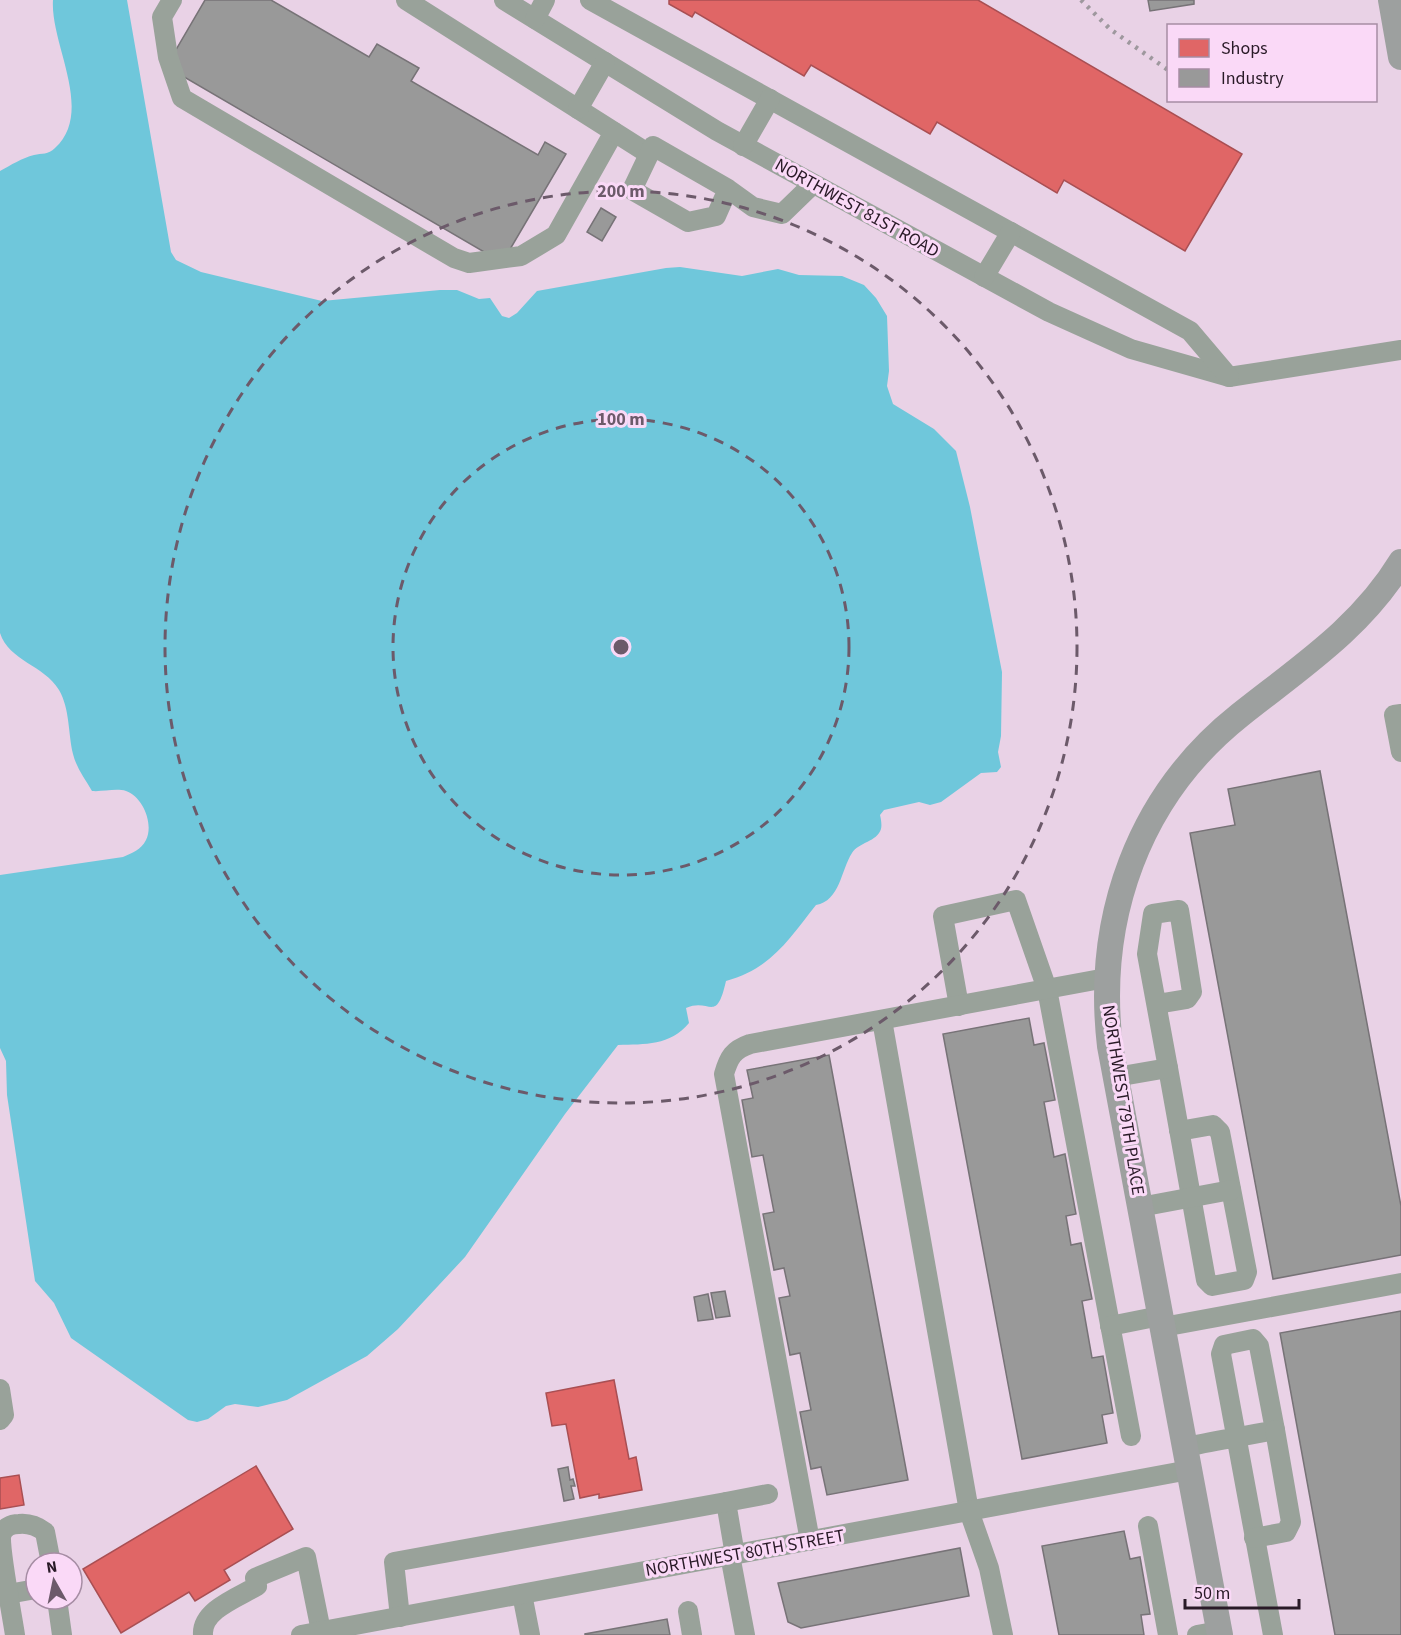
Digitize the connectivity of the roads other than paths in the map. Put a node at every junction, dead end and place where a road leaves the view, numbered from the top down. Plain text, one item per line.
1 (172, 0) edge
2 (406, 0) edge
3 (504, 0) edge
4 (545, 0) edge
5 (590, 0) edge
6 (1391, 0) edge
7 (535, 19) junction
8 (1399, 30) edge
9 (1401, 57) edge
10 (605, 62) junction
11 (770, 99) junction
12 (578, 109) junction
13 (614, 132) junction
14 (743, 146) junction
15 (649, 154) junction
16 (813, 184) junction
17 (728, 189) junction
18 (1011, 232) junction
19 (984, 277) junction
20 (1401, 350) edge
21 (1229, 376) junction
22 (1401, 562) edge
23 (1401, 714) edge
24 (1401, 752) edge
25 (1106, 978) junction
26 (1047, 989) junction
27 (1157, 1005) dead end
28 (959, 1006) junction
29 (882, 1020) junction
30 (1168, 1068) junction
31 (1116, 1077) junction
32 (1179, 1131) junction
33 (1231, 1190) junction
34 (1191, 1197) junction
35 (1140, 1207) junction
36 (1401, 1283) edge
37 (1161, 1322) junction
38 (1110, 1326) junction
39 (0, 1389) edge
40 (0, 1420) edge
41 (1275, 1430) junction
42 (1131, 1436) dead end
43 (1235, 1437) junction
44 (1187, 1459) junction
45 (768, 1494) dead end
46 (726, 1502) junction
47 (969, 1511) junction
48 (1148, 1526) dead end
49 (1254, 1538) junction
50 (810, 1541) junction
51 (49, 1551) edge
52 (732, 1555) junction
53 (24, 1591) edge
54 (8, 1594) junction
55 (522, 1594) junction
56 (59, 1611) edge
57 (688, 1611) dead end
58 (400, 1617) junction
59 (321, 1631) junction
60 (1212, 1634) edge
61 (15, 1635) edge
62 (62, 1635) edge
63 (203, 1635) edge
64 (301, 1635) edge
65 (530, 1635) edge
66 (692, 1635) edge
67 (746, 1635) edge
68 (1003, 1635) edge
69 (1168, 1635) edge
70 (1273, 1635) edge

1 - 13 street
2 - 12 street
3 - 7 street, NORTHWEST 81ST ROAD
4 - 7 street
5 - 11 street
6 - 8 main road
7 - 10 street, NORTHWEST 81ST ROAD
8 - 9 main road
10 - 12 street
10 - 14 street, NORTHWEST 81ST ROAD
11 - 14 street
11 - 18 street
12 - 13 street
13 - 15 street
14 - 16 street, NORTHWEST 81ST ROAD
15 - 17 street
15 - 17 street
16 - 17 street
16 - 19 street, NORTHWEST 81ST ROAD
18 - 19 street
18 - 21 street
19 - 21 street, NORTHWEST 81ST ROAD
20 - 21 street
22 - 25 main road, NORTHWEST 79TH PLACE
23 - 24 street
25 - 26 street
25 - 31 main road, NORTHWEST 79TH PLACE
26 - 28 street
26 - 28 street
26 - 38 street
27 - 30 street
28 - 29 street
29 - 47 street
29 - 50 street
30 - 31 street
30 - 32 street
31 - 35 main road, NORTHWEST 79TH PLACE
32 - 33 street
32 - 34 street
33 - 34 street
33 - 34 street
34 - 35 street
35 - 37 main road, NORTHWEST 79TH PLACE
36 - 37 street
37 - 38 street
37 - 44 main road, NORTHWEST 79TH PLACE
38 - 42 street
39 - 40 street
41 - 43 street, NORTHWEST 80TH STREET
41 - 43 street
41 - 49 street
43 - 44 street, NORTHWEST 80TH STREET
43 - 49 street
44 - 47 street, NORTHWEST 80TH STREET
44 - 60 main road, NORTHWEST 79TH PLACE
45 - 46 street
46 - 52 street
46 - 58 street
47 - 50 street, NORTHWEST 80TH STREET
47 - 68 street
48 - 69 street
49 - 70 street
50 - 52 street, NORTHWEST 80TH STREET
51 - 54 street
52 - 55 street, NORTHWEST 80TH STREET
52 - 67 street
53 - 54 street
54 - 61 street
55 - 58 street, NORTHWEST 80TH STREET
55 - 65 street
56 - 62 street
57 - 66 street
58 - 59 street, NORTHWEST 80TH STREET
59 - 63 street
59 - 64 street, NORTHWEST 80TH STREET

